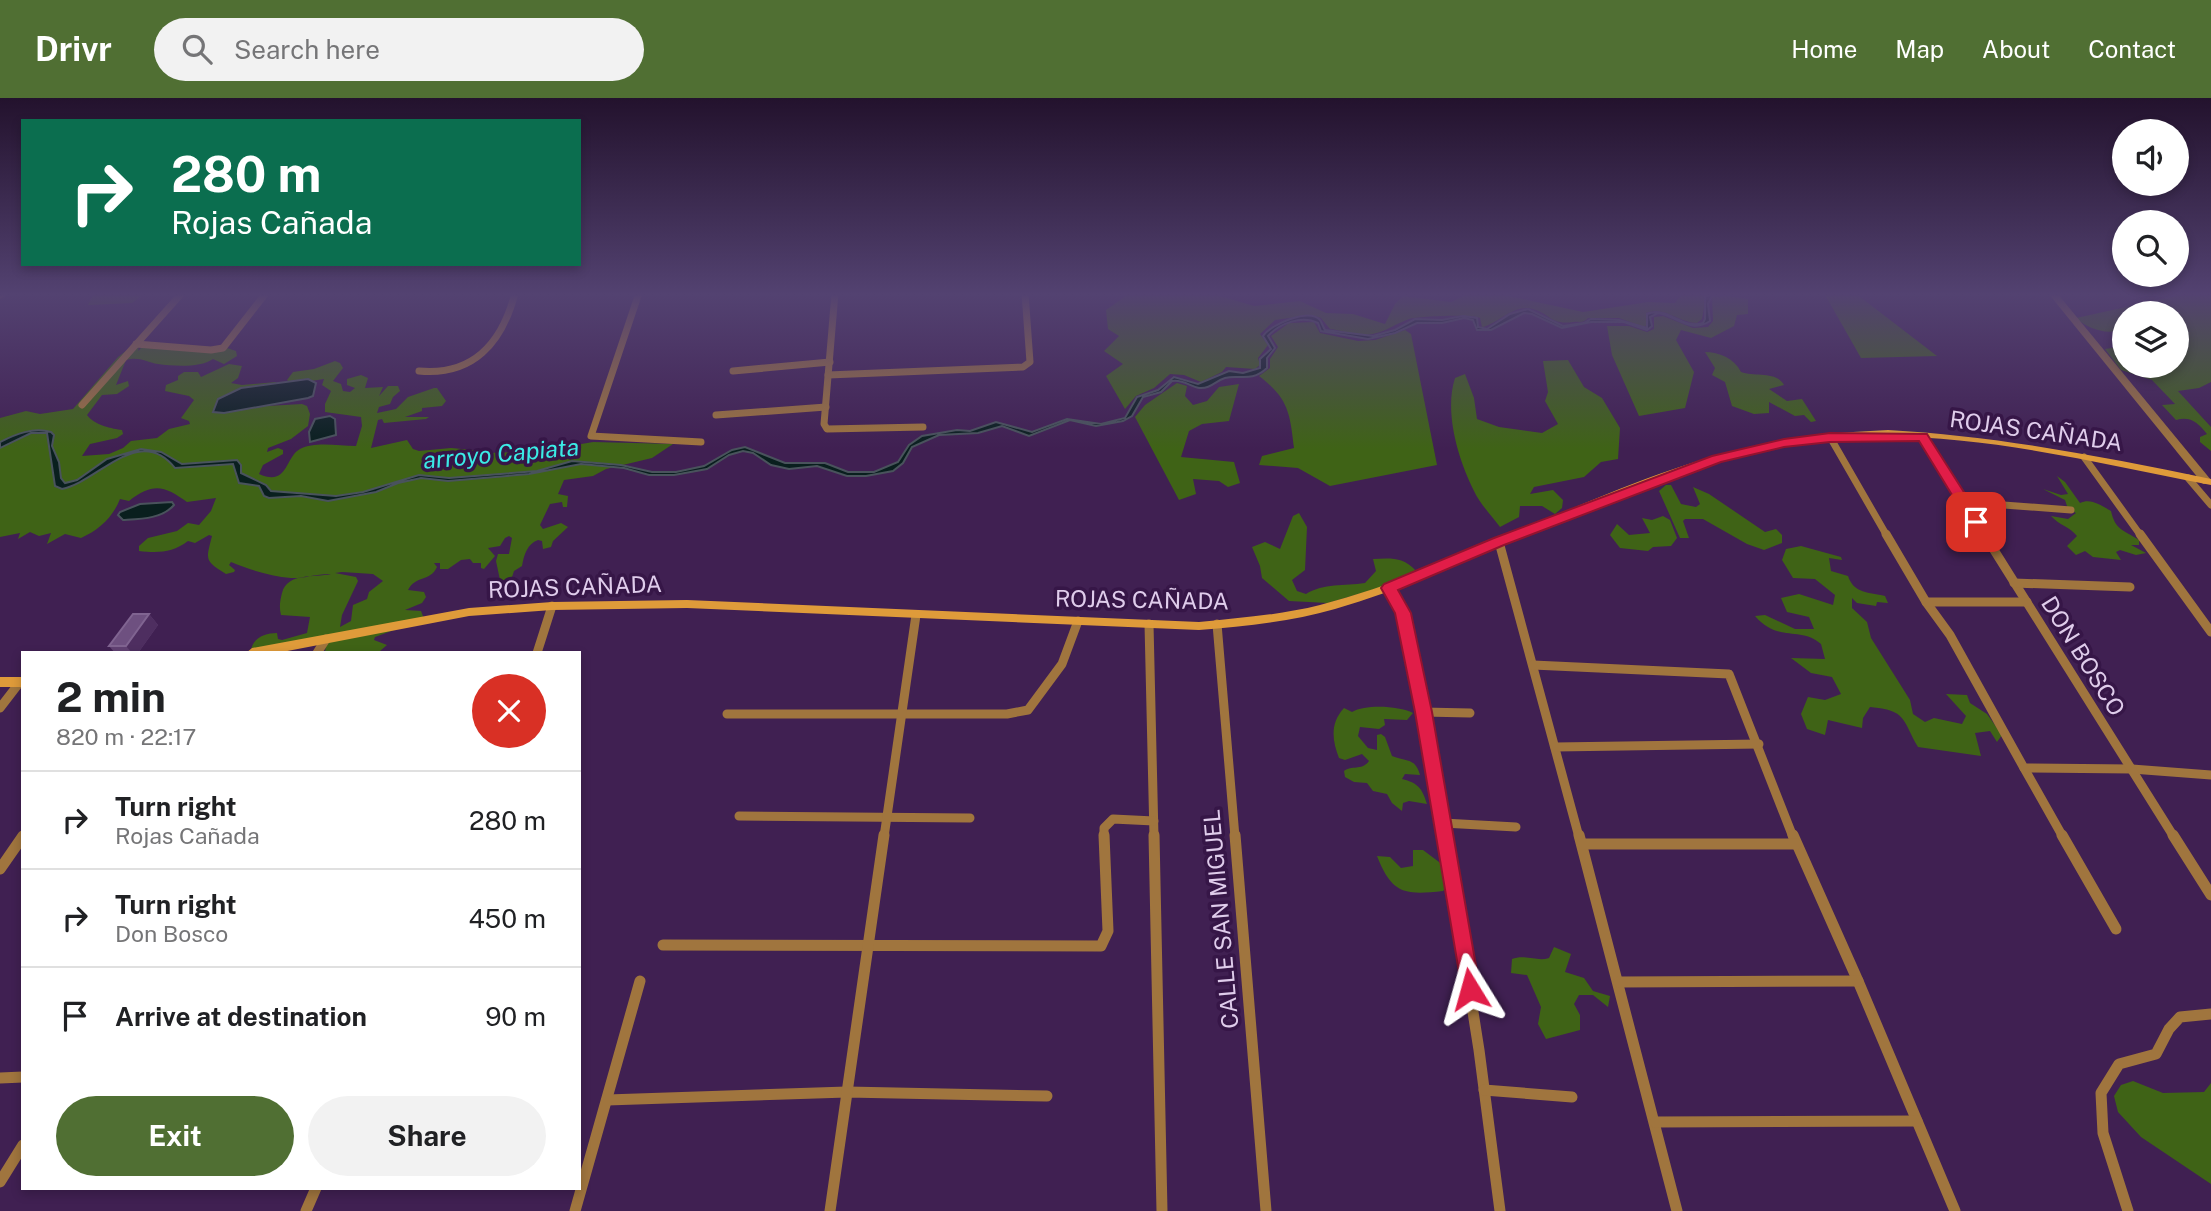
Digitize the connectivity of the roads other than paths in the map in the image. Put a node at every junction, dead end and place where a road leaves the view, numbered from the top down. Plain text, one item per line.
1 (135, 345) edge
2 (148, 345) edge
3 (225, 345) edge
4 (490, 345) edge
5 (622, 345) edge
6 (831, 345) edge
7 (1029, 345) edge
8 (2095, 345) edge
9 (830, 362) junction
10 (419, 371) dead end
11 (733, 371) dead end
12 (828, 375) junction
13 (82, 405) dead end
14 (826, 407) junction
15 (716, 415) dead end
16 (923, 427) dead end
17 (1923, 437) junction
18 (1830, 438) junction
19 (701, 442) dead end
20 (2084, 457) junction
21 (2188, 478) junction
22 (2209, 482) edge
23 (1963, 502) junction
24 (2211, 505) edge
25 (2071, 510) dead end
26 (1499, 542) junction
27 (2014, 583) junction
28 (2130, 587) dead end
29 (1389, 588) junction
30 (1926, 602) junction
31 (2027, 602) junction
32 (552, 606) junction
33 (916, 615) junction
34 (1078, 621) junction
35 (1149, 624) junction
36 (1217, 624) junction
37 (2211, 632) edge
38 (326, 639) junction
39 (263, 651) edge
40 (318, 651) edge
41 (538, 651) edge
42 (1533, 665) junction
43 (0, 682) edge
44 (21, 682) edge
45 (0, 708) edge
46 (1423, 712) junction
47 (1470, 713) dead end
48 (727, 714) dead end
49 (902, 714) junction
50 (1759, 744) junction
51 (1555, 747) junction
52 (2024, 768) junction
53 (2132, 769) junction
54 (2211, 775) edge
55 (739, 816) dead end
56 (887, 816) junction
57 (970, 818) dead end
58 (1154, 821) junction
59 (1443, 823) junction
60 (1516, 827) dead end
61 (21, 839) edge
62 (1582, 844) junction
63 (1796, 844) junction
64 (0, 869) edge
65 (2211, 895) edge
66 (2116, 929) dead end
67 (663, 945) dead end
68 (868, 946) junction
69 (640, 981) dead end
70 (1858, 981) junction
71 (1619, 982) junction
72 (2211, 1014) edge
73 (21, 1077) edge
74 (0, 1078) edge
75 (1484, 1090) junction
76 (847, 1092) junction
77 (1047, 1096) dead end
78 (1572, 1097) dead end
79 (607, 1100) junction
80 (1917, 1121) junction
81 (1655, 1122) junction
82 (21, 1148) edge
83 (0, 1182) edge
84 (315, 1190) edge
85 (306, 1211) edge
86 (575, 1211) edge
87 (830, 1211) edge
88 (1162, 1211) edge
89 (1266, 1211) edge
90 (1500, 1211) edge
91 (1677, 1211) edge
92 (1955, 1211) edge
93 (2128, 1211) edge

1 - 13 street
2 - 3 street
4 - 10 street
5 - 19 street
6 - 9 street
7 - 12 street
8 - 22 street
9 - 11 street
9 - 12 street
12 - 14 street
14 - 15 street
14 - 16 street
17 - 18 main road, ROJAS CAÑADA
17 - 20 main road, ROJAS CAÑADA
17 - 23 street, DON BOSCO
18 - 26 main road, ROJAS CAÑADA
18 - 30 street
20 - 21 main road, ROJAS CAÑADA
20 - 37 street
21 - 22 main road, ROJAS CAÑADA
21 - 24 street
23 - 25 street
23 - 27 street, DON BOSCO
26 - 29 main road, ROJAS CAÑADA
26 - 42 street
27 - 28 street
27 - 31 street, DON BOSCO
29 - 36 main road, ROJAS CAÑADA
29 - 46 street
30 - 31 street
30 - 52 street
31 - 53 street, DON BOSCO
32 - 33 main road, ROJAS CAÑADA
32 - 38 main road, ROJAS CAÑADA
32 - 41 street
33 - 34 main road, ROJAS CAÑADA
33 - 49 street
34 - 35 main road, ROJAS CAÑADA
34 - 49 street
35 - 36 main road, ROJAS CAÑADA
35 - 58 street
36 - 89 street, CALLE SAN MIGUEL
38 - 39 main road, ROJAS CAÑADA
38 - 40 street
42 - 50 street
42 - 51 street
43 - 44 main road
44 - 45 street
46 - 47 street
46 - 59 street
48 - 49 street
49 - 56 street
50 - 51 street
50 - 63 street
51 - 62 street
52 - 53 street
52 - 66 street
53 - 54 street
53 - 65 street, DON BOSCO
55 - 56 street
56 - 57 street
56 - 68 street
58 - 68 street
58 - 88 street
59 - 60 street
59 - 75 street
61 - 64 street
62 - 63 street
62 - 71 street
63 - 70 street
67 - 68 street
68 - 76 street
69 - 79 street
70 - 71 street
70 - 80 street
71 - 81 street
72 - 93 street
73 - 74 street
75 - 78 street
75 - 90 street
76 - 77 street
76 - 79 street
76 - 87 street
79 - 86 street
80 - 81 street
80 - 92 street
81 - 91 street
82 - 83 street
84 - 85 street

